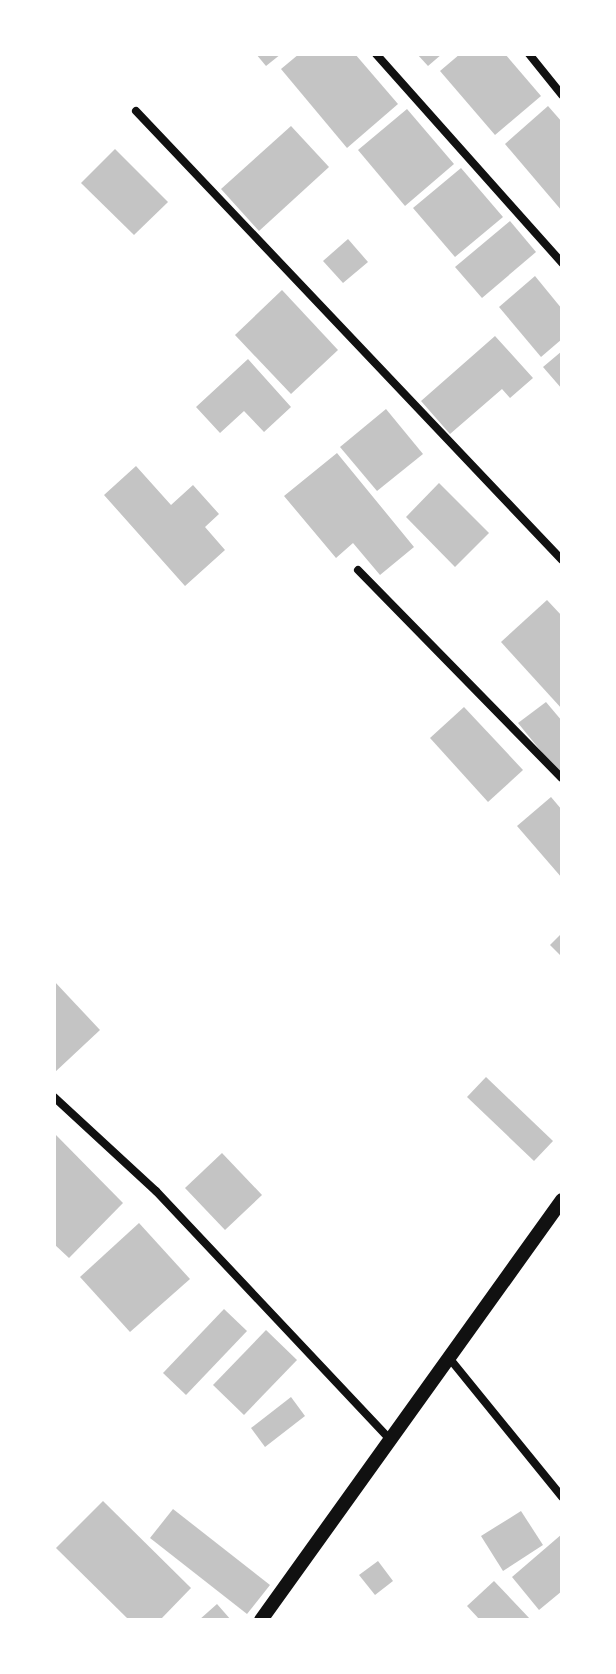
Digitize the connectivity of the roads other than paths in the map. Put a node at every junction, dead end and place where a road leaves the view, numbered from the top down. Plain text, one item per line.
1 (376, 54) edge
2 (529, 54) edge
3 (562, 95) edge
4 (136, 111) dead end
5 (562, 263) edge
6 (562, 560) edge
7 (358, 570) dead end
8 (562, 778) edge
9 (54, 1097) edge
10 (562, 1200) edge
11 (450, 1359) junction
12 (392, 1441) junction
13 (562, 1497) edge
14 (261, 1620) edge

1 - 5 street
2 - 3 street
4 - 6 street
7 - 8 street
9 - 12 street
10 - 11 street
11 - 12 street
11 - 13 street
12 - 14 street

